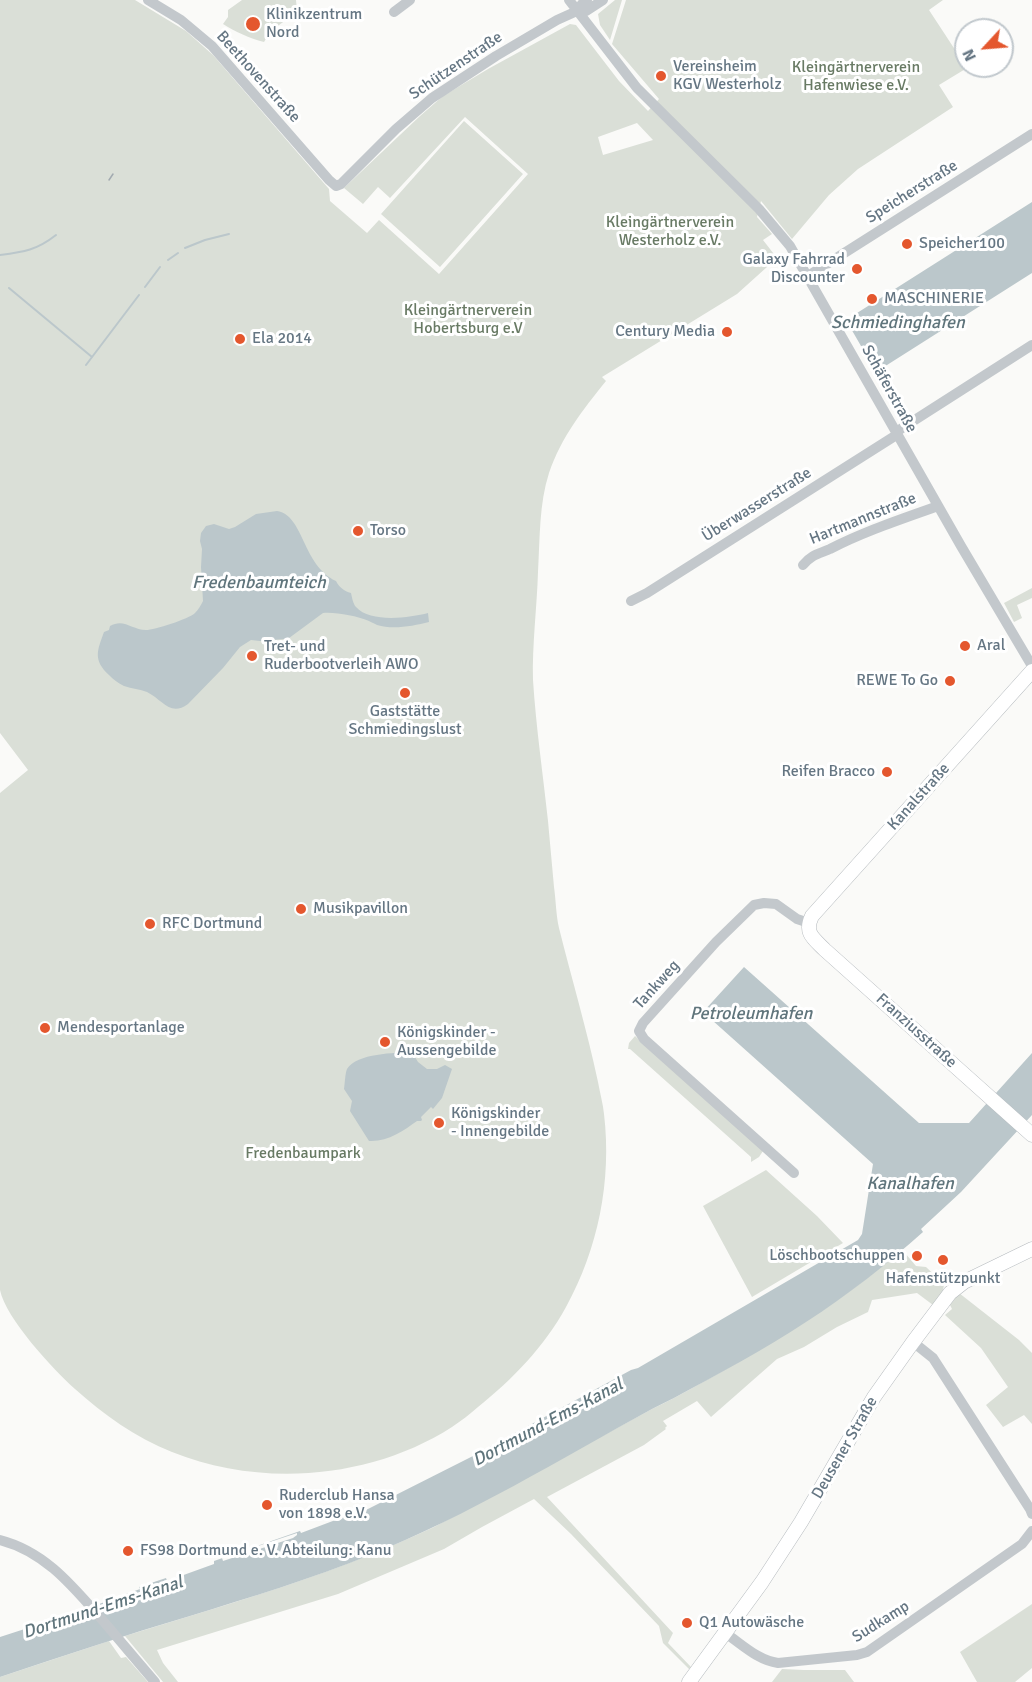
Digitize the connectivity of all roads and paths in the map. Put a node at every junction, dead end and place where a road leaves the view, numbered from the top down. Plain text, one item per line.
1 (148, 0) edge
2 (410, 0) edge
3 (569, 0) edge
4 (588, 0) edge
5 (603, 0) edge
6 (577, 11) junction
7 (394, 12) dead end
8 (1032, 134) edge
9 (336, 186) joint
10 (808, 276) junction
11 (1032, 345) edge
12 (897, 433) junction
13 (938, 506) junction
14 (803, 565) dead end
15 (631, 601) dead end
16 (1032, 666) edge
17 (1032, 671) edge
18 (809, 924) junction
19 (1028, 1131) edge
20 (794, 1173) dead end
21 (1032, 1249) edge
22 (913, 1342) junction
23 (1032, 1514) edge
24 (1032, 1531) edge
25 (0, 1540) edge
26 (725, 1633) junction
27 (155, 1682) edge
28 (689, 1682) edge

1 - 9 street, Beethovenstraße
2 - 7 street
3 - 6 street, Schäferstraße
4 - 6 street, Schützenstraße
5 - 6 street, Schützenstraße
6 - 9 street, Schützenstraße
6 - 10 street, Schäferstraße
8 - 10 street, Speicherstraße
10 - 12 street, Schäferstraße
11 - 12 street, Überwasserstraße
12 - 13 street, Schäferstraße
12 - 15 street, Überwasserstraße
13 - 14 street, Hartmannstraße
13 - 16 street, Schäferstraße
17 - 18 main road, Kanalstraße
18 - 19 main road, Franziusstraße
18 - 20 street, Tankweg
21 - 22 main road, Deusener Straße
22 - 23 street
22 - 26 main road, Deusener Straße
24 - 26 street, Sudkamp
25 - 27 street
26 - 28 main road, Deusener Straße

